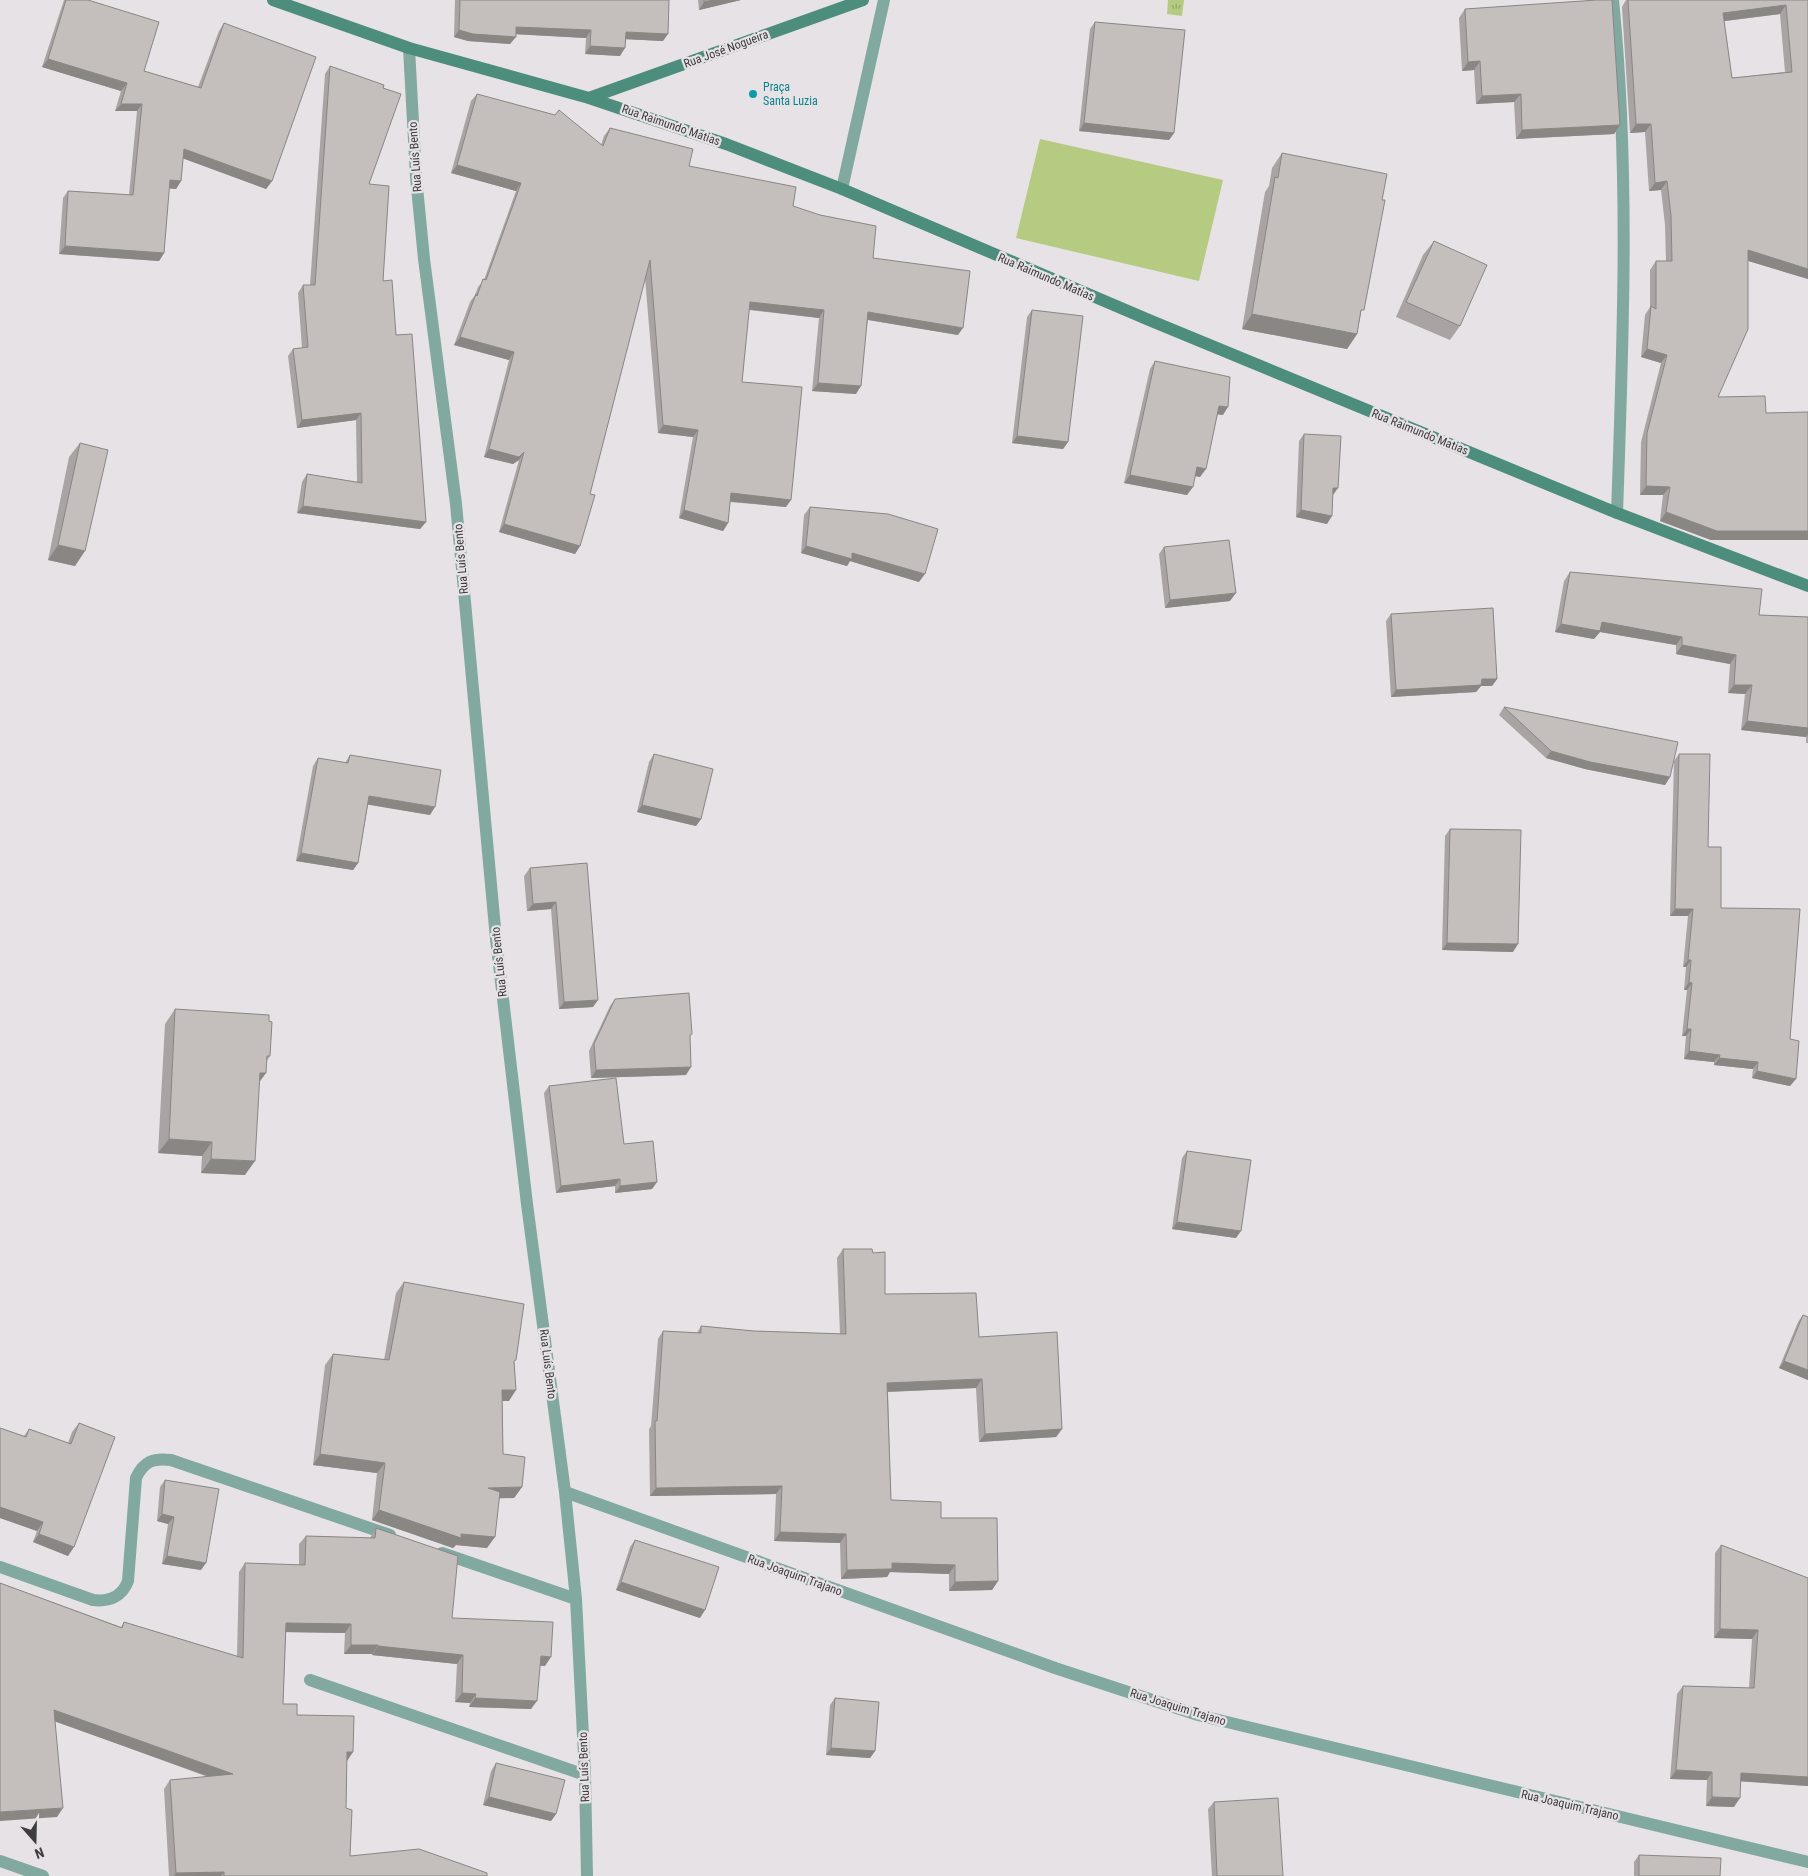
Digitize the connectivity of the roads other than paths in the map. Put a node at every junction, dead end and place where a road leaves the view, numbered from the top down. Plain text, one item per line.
1 (863, 0) edge
2 (884, 0) edge
3 (1613, 0) edge
4 (278, 1) edge
5 (409, 48) junction
6 (589, 98) junction
7 (842, 189) junction
8 (1617, 513) junction
9 (1808, 586) edge
10 (565, 1492) junction
11 (397, 1538) edge
12 (426, 1547) edge
13 (0, 1567) edge
14 (576, 1599) junction
15 (310, 1680) dead end
16 (584, 1775) junction
17 (0, 1861) edge
18 (1808, 1862) edge
19 (43, 1876) edge
20 (587, 1876) edge

1 - 6 street, Rua José Nogueira
2 - 7 street
3 - 8 street
4 - 5 street, Rua Raimundo Matias
5 - 6 street, Rua Raimundo Matias
5 - 10 street, Rua Luís Bento
6 - 7 street, Rua Raimundo Matias
7 - 8 street, Rua Raimundo Matias
8 - 9 street, Rua Raimundo Matias
10 - 14 street, Rua Luís Bento
10 - 18 street, Rua Joaquim Trajano
11 - 13 street
12 - 14 street
14 - 16 street, Rua Luís Bento
15 - 16 street
16 - 20 street, Rua Luís Bento
17 - 19 street

